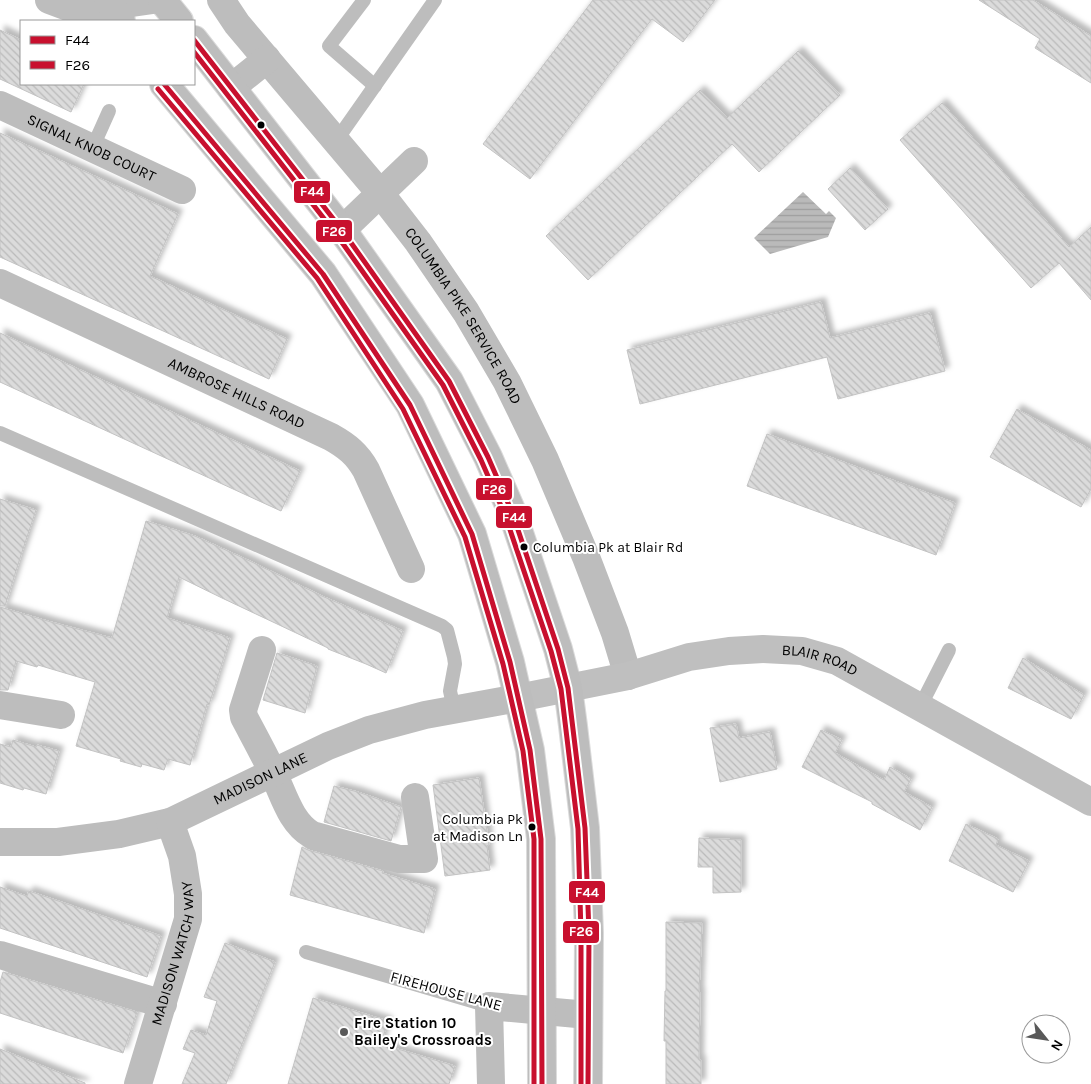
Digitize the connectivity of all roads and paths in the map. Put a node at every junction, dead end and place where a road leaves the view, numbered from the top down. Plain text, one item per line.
1 (49, 0) edge
2 (153, 0) edge
3 (162, 0) edge
4 (222, 0) edge
5 (364, 0) edge
6 (434, 0) edge
7 (113, 9) edge
8 (178, 20) edge
9 (195, 41) edge
10 (267, 59) junction
11 (165, 85) edge
12 (375, 86) junction
13 (231, 88) junction
14 (0, 105) edge
15 (109, 111) dead end
16 (336, 141) junction
17 (92, 149) junction
18 (414, 161) dead end
19 (182, 190) dead end
20 (380, 193) junction
21 (342, 230) junction
22 (0, 284) edge
23 (0, 433) edge
24 (411, 569) dead end
25 (262, 650) dead end
26 (949, 650) dead end
27 (628, 676) junction
28 (568, 688) junction
29 (518, 698) junction
30 (0, 705) edge
31 (920, 707) junction
32 (454, 709) junction
33 (62, 715) dead end
34 (273, 774) junction
35 (415, 797) dead end
36 (1091, 802) edge
37 (170, 822) junction
38 (0, 842) edge
39 (306, 952) dead end
40 (0, 955) edge
41 (163, 1004) junction
42 (489, 1006) junction
43 (542, 1010) junction
44 (588, 1015) junction
45 (138, 1084) edge
46 (491, 1084) edge
47 (542, 1084) edge
48 (588, 1084) edge

1 - 7 street
2 - 7 street
3 - 8 street
4 - 10 street, COLUMBIA PIKE SERVICE ROAD
5 - 12 lane
6 - 12 lane
9 - 13 street
10 - 13 street
10 - 16 street, COLUMBIA PIKE SERVICE ROAD
11 - 29 street
12 - 16 lane
13 - 21 street
14 - 17 street, SIGNAL KNOB COURT
15 - 17 lane
16 - 20 street, COLUMBIA PIKE SERVICE ROAD
17 - 19 street, SIGNAL KNOB COURT
18 - 20 street
20 - 21 street
20 - 27 street, COLUMBIA PIKE SERVICE ROAD
21 - 28 street
22 - 24 street, AMBROSE HILLS ROAD
23 - 32 lane
25 - 34 street
26 - 31 lane
27 - 28 street, BLAIR ROAD
27 - 31 street, BLAIR ROAD
28 - 29 street, BLAIR ROAD
28 - 44 street
29 - 32 street, MADISON LANE
29 - 43 street
30 - 33 street
31 - 36 street, BLAIR ROAD
32 - 34 street, MADISON LANE
34 - 35 street
34 - 37 street, MADISON LANE
37 - 38 street, MADISON LANE
37 - 41 street, MADISON WATCH WAY
39 - 42 lane, FIREHOUSE LANE
40 - 41 street
41 - 45 street, MADISON WATCH WAY
42 - 43 street, FIREHOUSE LANE
42 - 46 street
43 - 44 street, FIREHOUSE LANE
43 - 47 street
44 - 48 street

